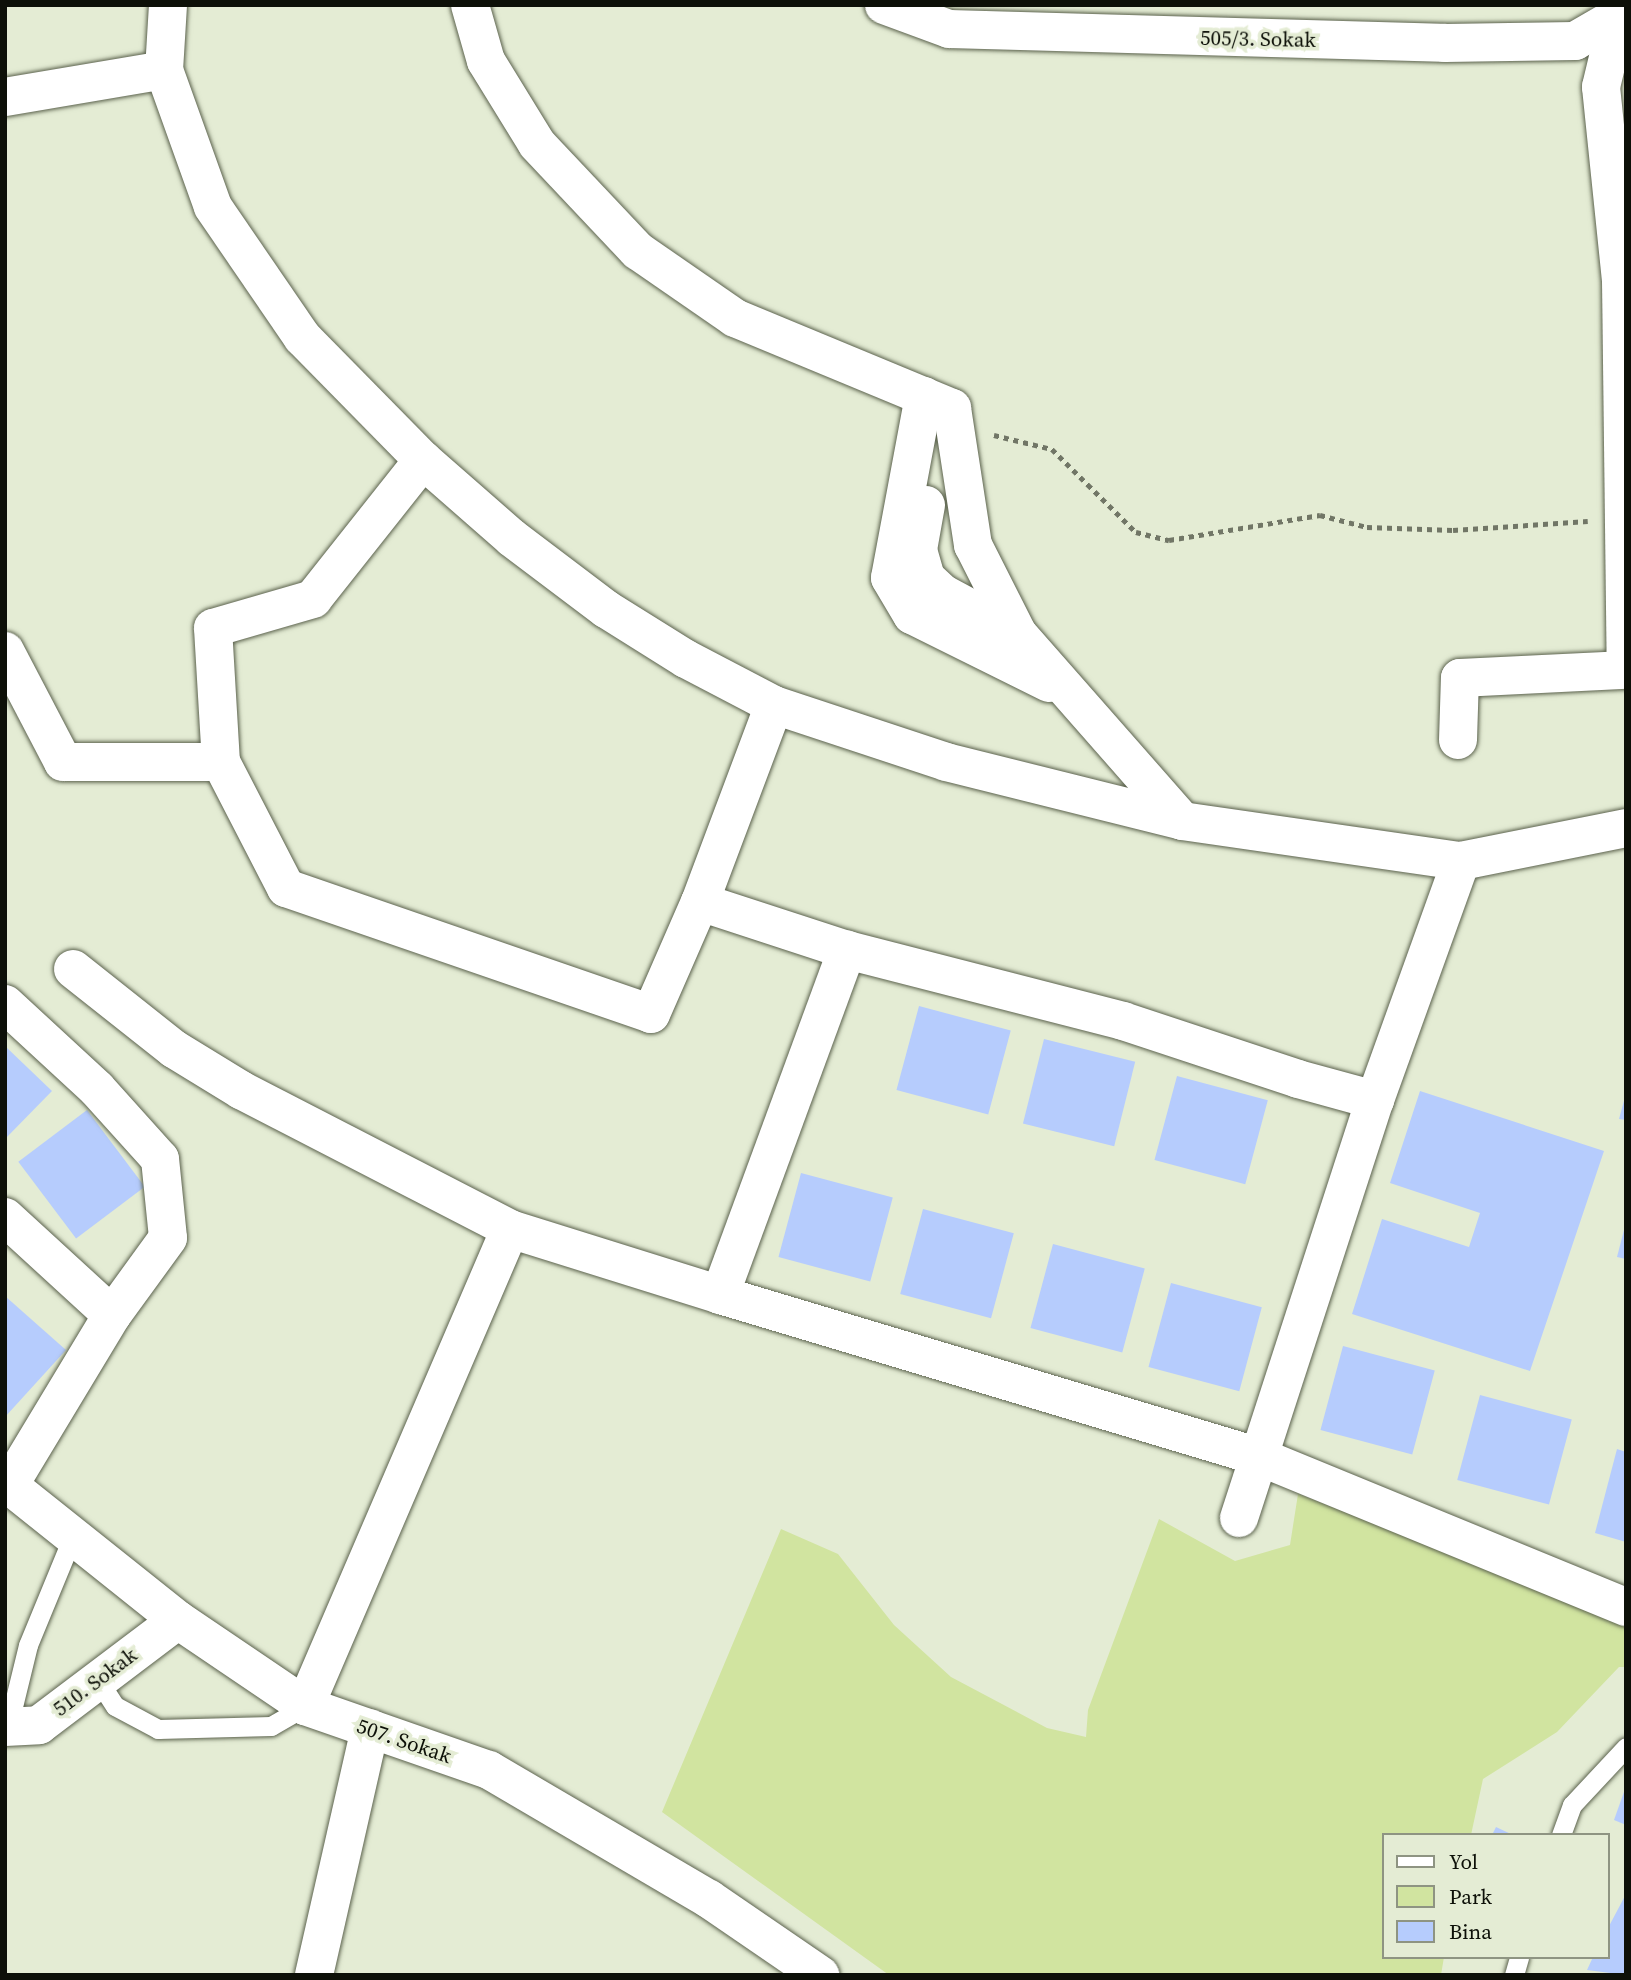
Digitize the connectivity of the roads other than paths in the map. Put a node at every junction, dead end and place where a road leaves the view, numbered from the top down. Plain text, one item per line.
1 (169, 5) edge
2 (470, 5) edge
3 (884, 5) edge
4 (1620, 11) edge
5 (164, 70) junction
6 (5, 97) edge
7 (940, 403) junction
8 (423, 460) junction
9 (1018, 634) junction
10 (5, 651) edge
11 (1626, 663) edge
12 (1626, 670) edge
13 (1072, 696) junction
14 (774, 705) junction
15 (1458, 740) dead end
16 (221, 762) junction
17 (1182, 821) junction
18 (1626, 828) edge
19 (1461, 861) junction
20 (700, 902) junction
21 (847, 950) junction
22 (73, 969) dead end
23 (5, 1004) edge
24 (1375, 1100) junction
25 (5, 1217) edge
26 (510, 1229) junction
27 (720, 1295) junction
28 (112, 1315) junction
29 (1260, 1457) junction
30 (7, 1484) edge
31 (1239, 1518) dead end
32 (73, 1536) junction
33 (1626, 1607) edge
34 (178, 1620) junction
35 (98, 1680) junction
36 (304, 1706) junction
37 (370, 1728) junction
38 (14, 1730) edge
39 (1626, 1747) edge
40 (1562, 1833) edge
41 (314, 1975) edge
42 (820, 1975) edge

1 - 5 street
2 - 7 street
3 - 4 street, 505/3. Sokak
4 - 11 street
5 - 6 street
5 - 8 street
7 - 9 street
7 - 9 street
7 - 13 street
8 - 14 street
8 - 16 street
9 - 13 street
10 - 16 street
12 - 15 street
13 - 17 street
14 - 17 street
14 - 20 street
16 - 20 street
17 - 19 street
18 - 19 street
19 - 24 street
20 - 21 street
21 - 24 street
21 - 27 street
22 - 26 street
23 - 28 street
24 - 29 street
25 - 28 street
26 - 27 street
26 - 36 street
27 - 29 street
28 - 30 street
29 - 31 street
29 - 33 street
30 - 32 street, 507. Sokak
32 - 34 street, 507. Sokak
32 - 38 lane
34 - 35 street, 510. Sokak
34 - 36 street, 507. Sokak
35 - 36 lane
35 - 38 street, 510. Sokak
36 - 37 street, 507. Sokak
37 - 41 street
37 - 42 street, 507. Sokak
39 - 40 lane

